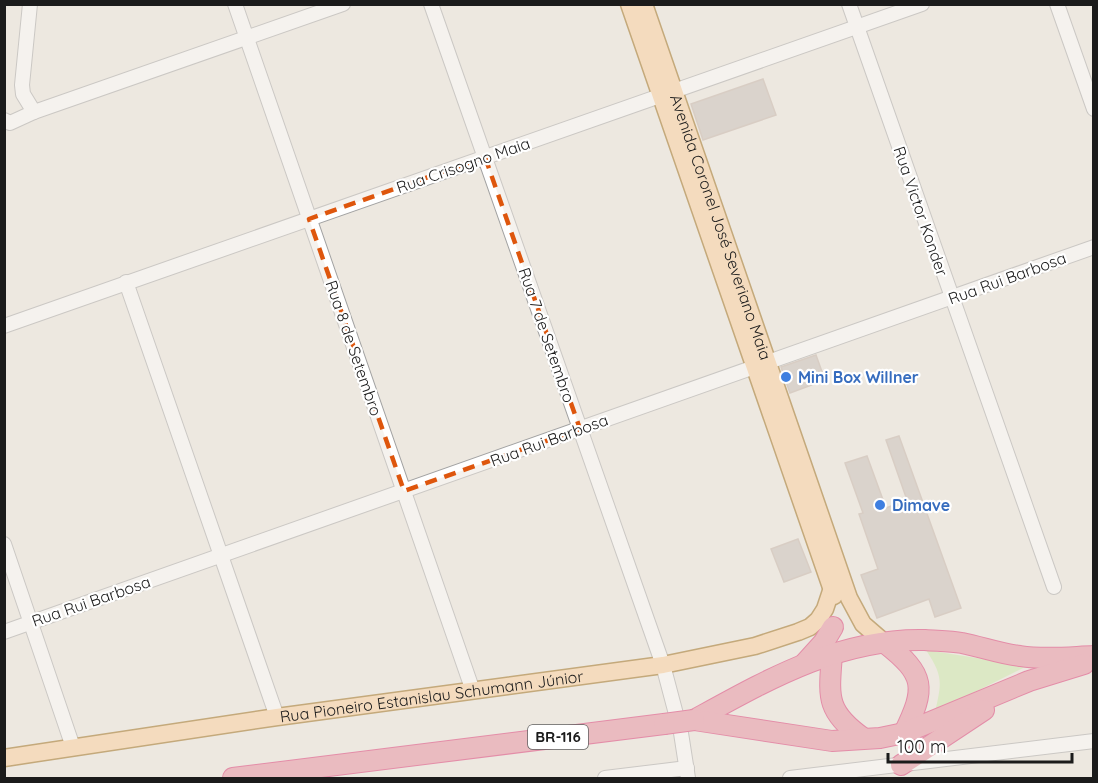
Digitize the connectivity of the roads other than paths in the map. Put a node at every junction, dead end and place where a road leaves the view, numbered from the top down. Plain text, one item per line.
1 (30, 4) edge
2 (235, 4) edge
3 (343, 4) edge
4 (431, 4) edge
5 (629, 4) edge
6 (644, 4) edge
7 (849, 4) edge
8 (922, 4) edge
9 (1056, 4) edge
10 (857, 27) junction
11 (247, 38) junction
12 (668, 93) junction
13 (1094, 109) edge
14 (34, 112) junction
15 (4, 120) edge
16 (485, 157) junction
17 (309, 219) junction
18 (1094, 247) edge
19 (126, 282) junction
20 (952, 297) junction
21 (4, 326) edge
22 (762, 364) junction
23 (580, 429) junction
24 (404, 491) junction
25 (4, 544) edge
26 (221, 556) junction
27 (1054, 586) dead end
28 (832, 588) junction
29 (32, 622) junction
30 (833, 627) junction
31 (4, 632) edge
32 (885, 643) junction
33 (832, 654) junction
34 (1094, 656) edge
35 (1094, 661) edge
36 (805, 663) junction
37 (663, 665) junction
38 (1029, 681) junction
39 (473, 691) junction
40 (277, 717) junction
41 (694, 720) junction
42 (904, 733) junction
43 (863, 738) junction
44 (1094, 741) edge
45 (73, 747) junction
46 (4, 758) edge
47 (902, 772) edge
48 (688, 773) edge
49 (233, 778) edge
50 (605, 778) edge
51 (790, 778) edge

1 - 14 street
2 - 11 street, Rua 8 de Setembro
3 - 11 street
4 - 16 street, Rua 7 de Setembro
5 - 12 main road, Avenida Coronel José Severiano Maia
6 - 12 main road, Avenida Coronel José Severiano Maia
7 - 10 street, Rua Victor Konder
8 - 10 street, Rua Crisogno Maia
9 - 13 street
10 - 12 street, Rua Crisogno Maia
10 - 20 street, Rua Victor Konder
11 - 14 street
11 - 17 street, Rua 8 de Setembro
12 - 16 street, Rua Crisogno Maia
12 - 22 main road, Avenida Coronel José Severiano Maia
14 - 15 street
16 - 17 street, Rua Crisogno Maia
16 - 23 street, Rua 7 de Setembro
17 - 19 street, Rua Crisogno Maia
17 - 24 street, Rua 8 de Setembro
18 - 20 street, Rua Rui Barbosa
19 - 21 street, Rua Crisogno Maia
19 - 26 street
20 - 22 street, Rua Rui Barbosa
20 - 27 street, Rua Victor Konder
22 - 23 street, Rua Rui Barbosa
22 - 28 main road, Avenida Coronel José Severiano Maia
22 - 32 main road, Avenida Coronel José Severiano Maia
23 - 24 street, Rua Rui Barbosa
23 - 37 street, Rua 7 de Setembro
24 - 26 street, Rua Rui Barbosa
24 - 39 street, Rua 8 de Setembro
25 - 29 street
26 - 29 street, Rua Rui Barbosa
26 - 40 street
28 - 30 main road, Avenida Coronel José Severiano Maia
28 - 37 main road, Rua Pioneiro Estanislau Schumann Júnior
29 - 31 street, Rua Rui Barbosa
29 - 45 street
30 - 33 main road, Avenida Coronel José Severiano Maia
30 - 36 highway
32 - 33 highway, BR-116
32 - 34 highway, BR-116
32 - 42 highway
33 - 36 highway, BR-116
33 - 43 highway
35 - 38 highway, BR-116
36 - 41 highway, BR-116
37 - 39 main road, Rua Pioneiro Estanislau Schumann Júnior
37 - 48 street, Rua 7 de Setembro
38 - 42 highway, BR-116
38 - 47 highway
39 - 40 main road, Rua Pioneiro Estanislau Schumann Júnior
40 - 45 main road, Rua Pioneiro Estanislau Schumann Júnior
41 - 43 highway, BR-116
41 - 49 highway, BR-116, bridge
42 - 43 highway, BR-116
44 - 47 street
45 - 46 main road, Rua Pioneiro Estanislau Schumann Júnior
47 - 51 street
48 - 50 street

